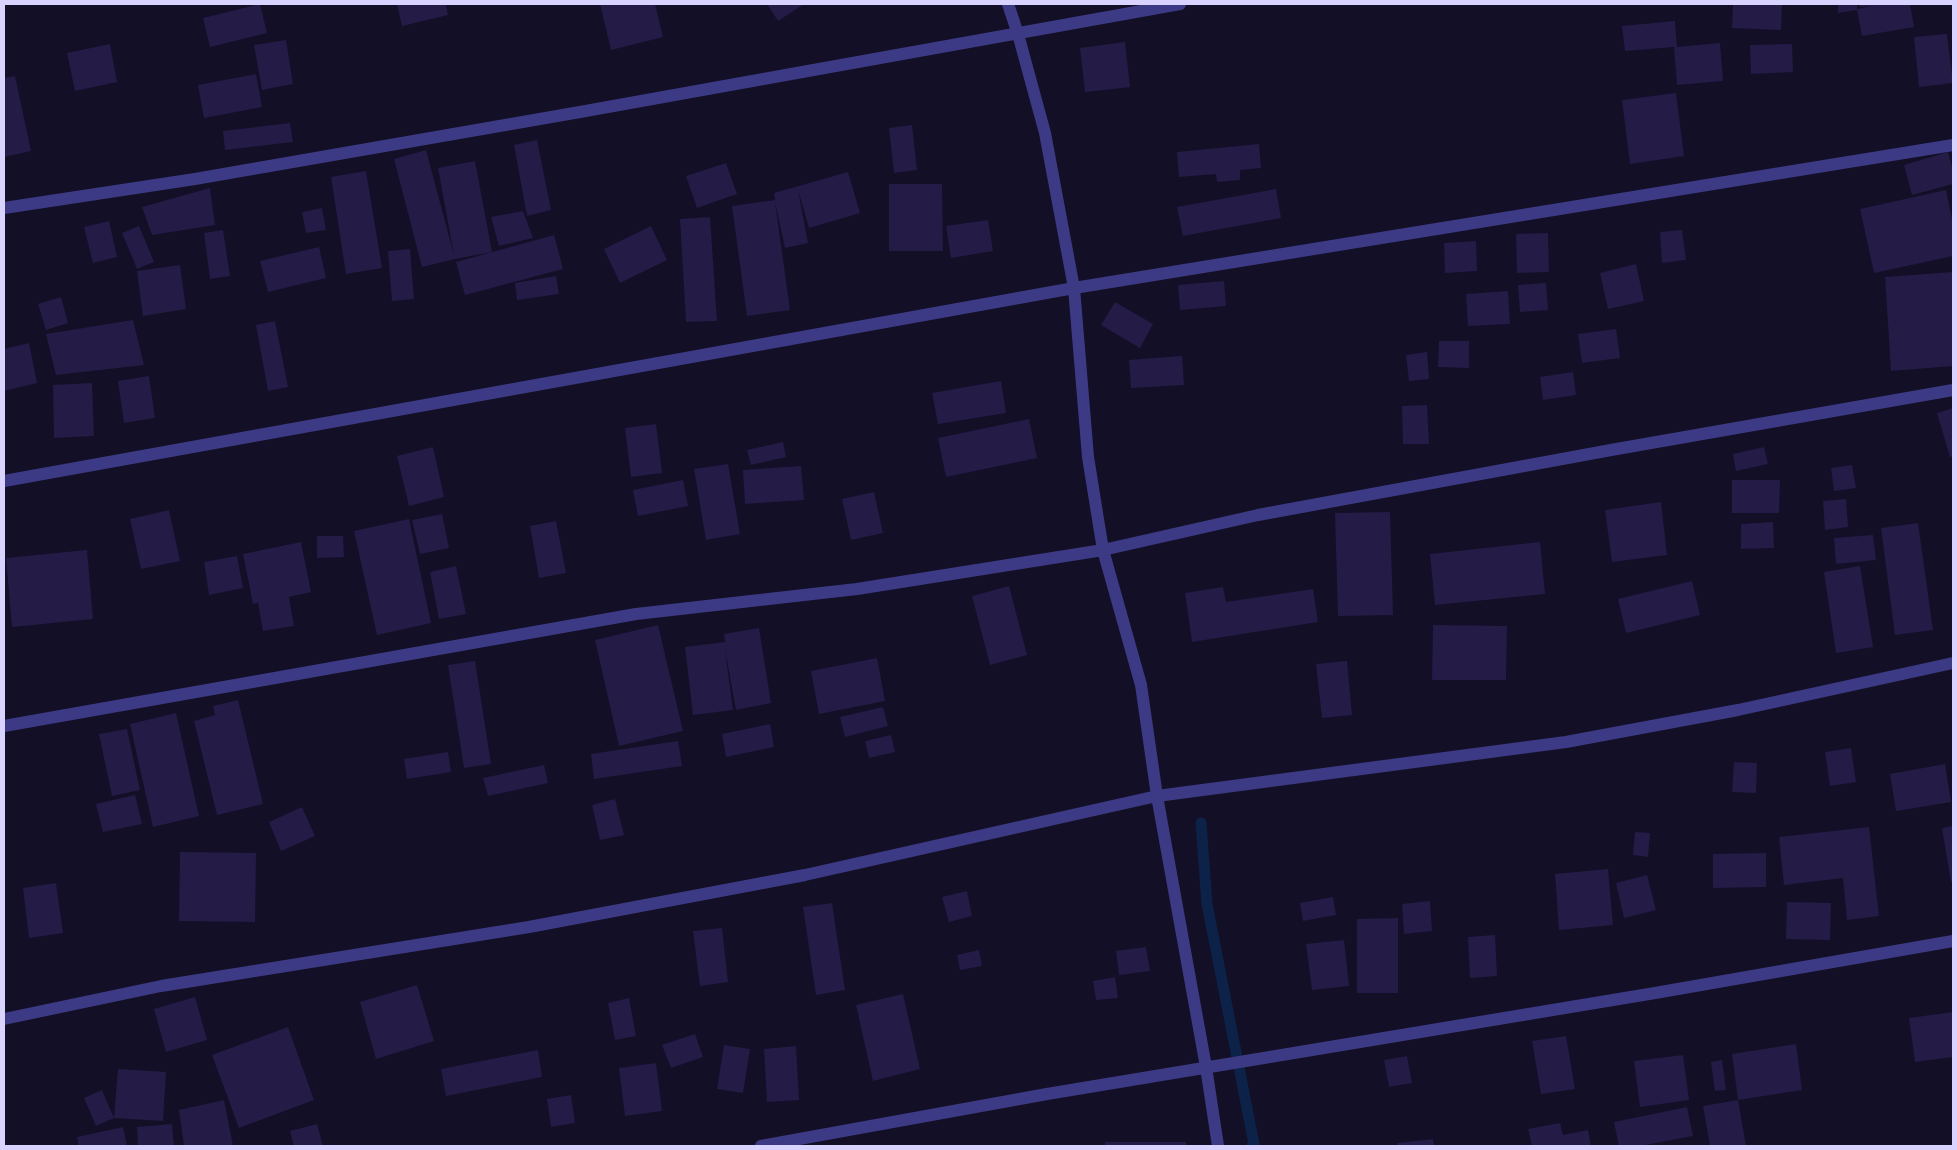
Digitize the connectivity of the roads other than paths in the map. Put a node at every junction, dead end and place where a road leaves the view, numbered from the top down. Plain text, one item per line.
1 (1008, 4) edge
2 (1180, 4) edge
3 (1018, 34) junction
4 (1953, 145) edge
5 (4, 208) edge
6 (1074, 288) junction
7 (1953, 390) edge
8 (4, 481) edge
9 (1103, 550) junction
10 (1953, 664) edge
11 (4, 726) edge
12 (1157, 796) junction
13 (1953, 941) edge
14 (4, 1019) edge
15 (1206, 1067) junction
16 (762, 1146) edge
17 (1218, 1146) edge

1 - 3 street
2 - 3 street
3 - 5 street
3 - 6 street
4 - 6 street
6 - 8 street
6 - 9 street
7 - 9 street
9 - 11 street
9 - 12 street
10 - 12 street
12 - 14 street
12 - 15 street
13 - 15 street
15 - 16 street
15 - 17 street

